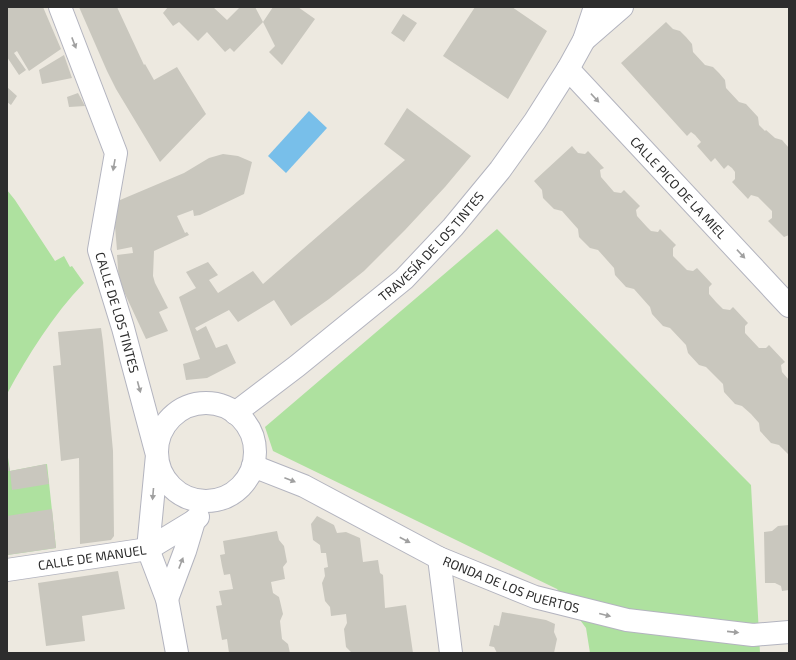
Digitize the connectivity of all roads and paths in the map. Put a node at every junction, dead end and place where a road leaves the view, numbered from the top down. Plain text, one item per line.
1 (60, 7) edge
2 (595, 7) edge
3 (622, 7) edge
4 (584, 40) junction
5 (568, 69) junction
6 (789, 306) edge
7 (235, 413) junction
8 (157, 455) junction
9 (253, 466) junction
10 (216, 500) junction
11 (194, 521) junction
12 (148, 549) junction
13 (439, 558) junction
14 (7, 570) edge
15 (167, 599) junction
16 (789, 632) edge
17 (177, 653) edge
18 (451, 653) edge

1 -> 8 street, CALLE DE LOS TINTES
2 - 4 street, TRAVESÍA DE LOS TINTES
3 - 4 street, TRAVESÍA DE LOS TINTES
4 - 5 street, TRAVESÍA DE LOS TINTES
5 -> 6 street, CALLE PICO DE LA MIEL
5 - 7 street, TRAVESÍA DE LOS TINTES
7 - 8 street
7 - 9 street
8 - 10 street
8 -> 12 street, CALLE DE LOS TINTES
9 - 10 street
9 -> 13 street, RONDA DE LOS PUERTOS
10 - 11 street
11 - 12 street, CALLE DE MANUEL
15 -> 11 street
12 - 14 street, CALLE DE MANUEL
12 - 15 street, CALLE DE LOS TINTES
13 -> 16 street, RONDA DE LOS PUERTOS
13 - 18 street
15 - 17 street, CALLE DE LOS TINTES

